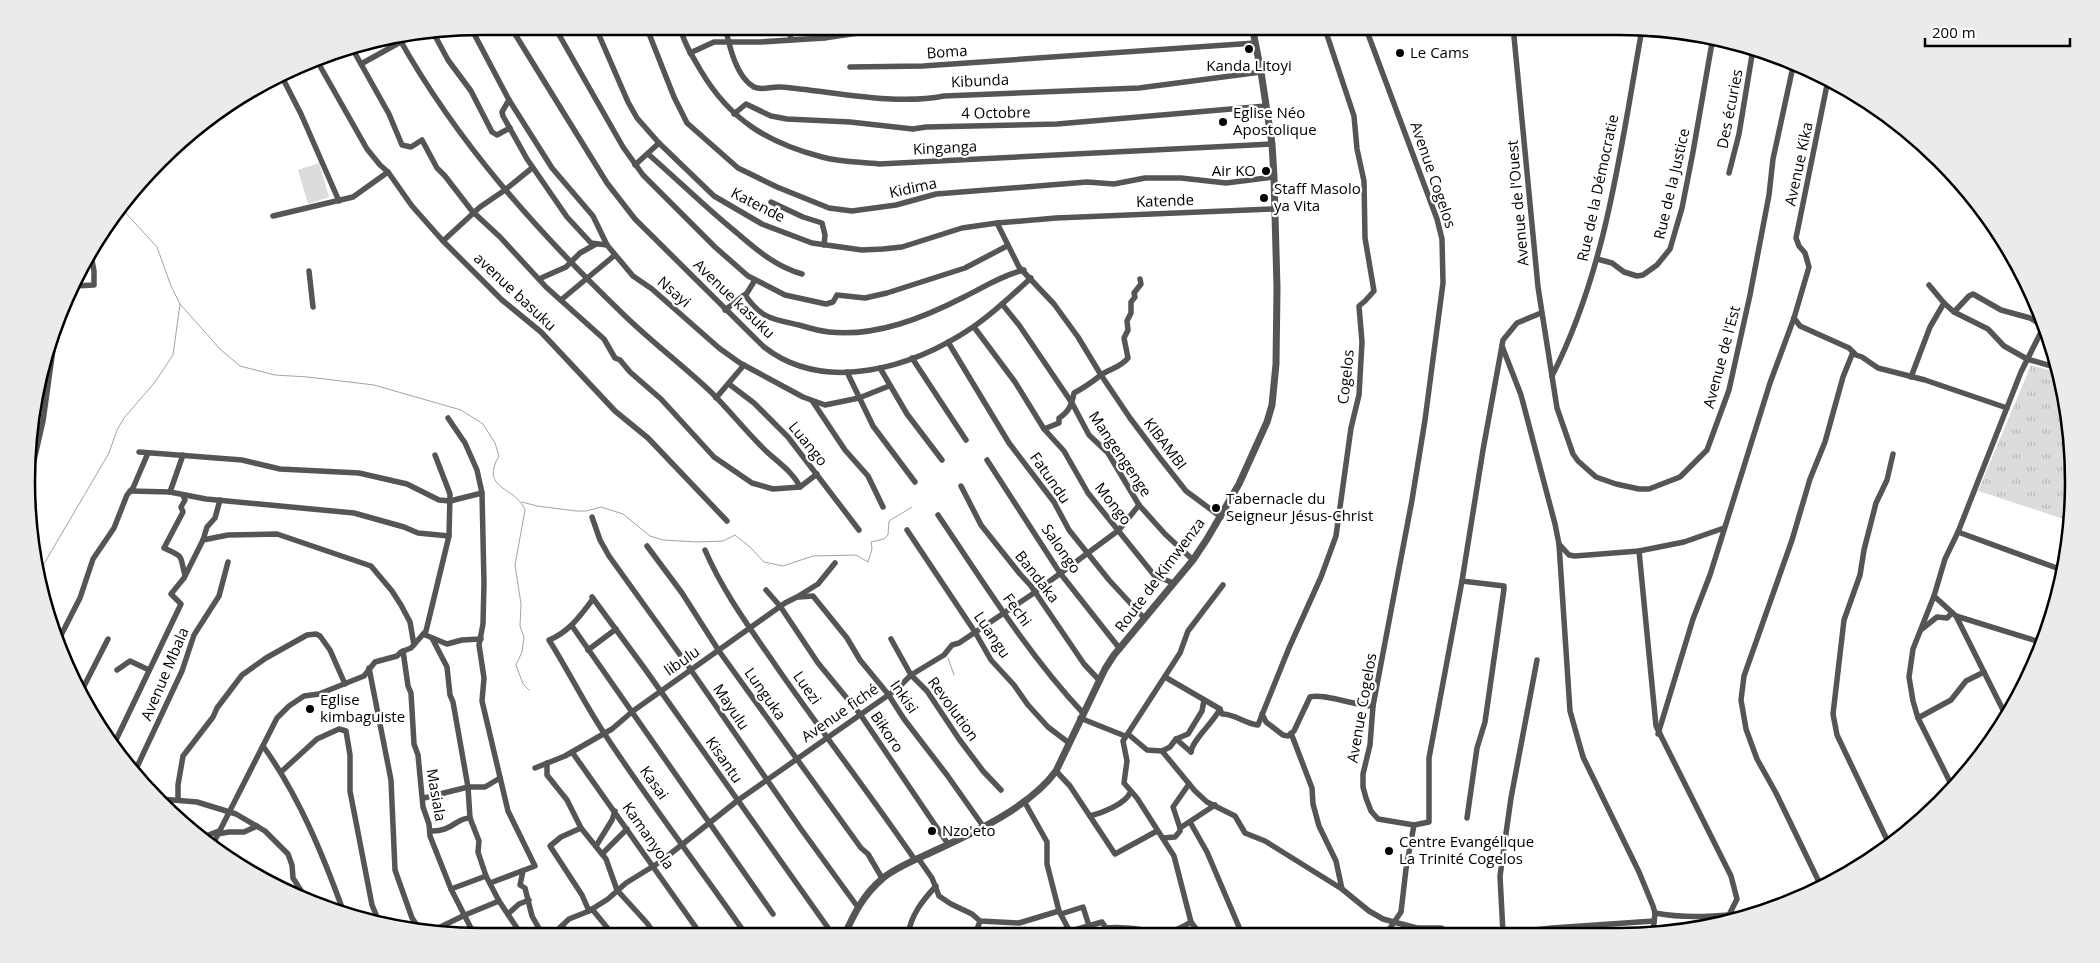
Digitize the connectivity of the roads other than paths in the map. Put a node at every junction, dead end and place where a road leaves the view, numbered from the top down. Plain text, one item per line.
1 (475, 35) edge
2 (516, 35) edge
3 (559, 35) edge
4 (599, 35) edge
5 (649, 35) edge
6 (683, 35) edge
7 (727, 35) edge
8 (790, 35) edge
9 (824, 35) edge
10 (837, 35) edge
11 (1253, 35) edge
12 (1327, 35) edge
13 (1368, 35) edge
14 (1514, 35) edge
15 (1641, 36) edge
16 (436, 38) edge
17 (824, 38) junction
18 (791, 40) junction
19 (403, 42) edge
20 (728, 42) junction
21 (1254, 43) junction
22 (396, 44) edge
23 (1712, 45) edge
24 (690, 52) junction
25 (355, 54) edge
26 (1752, 56) edge
27 (361, 64) junction
28 (320, 66) edge
29 (850, 67) dead end
30 (1792, 70) edge
31 (1261, 72) junction
32 (284, 81) edge
33 (1827, 87) edge
34 (509, 100) junction
35 (1266, 106) junction
36 (734, 114) junction
37 (510, 128) junction
38 (659, 143) junction
39 (1272, 144) junction
40 (648, 154) junction
41 (635, 165) junction
42 (532, 168) junction
43 (388, 172) junction
44 (1729, 173) dead end
45 (1274, 177) junction
46 (505, 190) junction
47 (339, 201) junction
48 (771, 202) dead end
49 (1274, 209) junction
50 (475, 213) junction
51 (273, 216) dead end
52 (997, 223) junction
53 (443, 241) junction
54 (596, 244) junction
55 (607, 245) junction
56 (824, 245) junction
57 (1007, 246) junction
58 (615, 255) junction
59 (1597, 259) junction
60 (92, 263) edge
61 (570, 263) junction
62 (1024, 270) junction
63 (309, 271) dead end
64 (802, 274) dead end
65 (588, 278) junction
66 (1032, 278) junction
67 (539, 279) junction
68 (1140, 279) dead end
69 (756, 280) junction
70 (1929, 285) dead end
71 (80, 286) edge
72 (744, 295) junction
73 (561, 300) junction
74 (1944, 303) junction
75 (1002, 304) junction
76 (313, 306) dead end
77 (726, 310) junction
78 (1954, 312) junction
79 (1541, 313) junction
80 (1794, 318) junction
81 (2035, 321) edge
82 (974, 327) junction
83 (2040, 334) edge
84 (948, 342) junction
85 (1502, 346) junction
86 (1853, 352) junction
87 (912, 358) junction
88 (2026, 359) junction
89 (51, 364) edge
90 (744, 365) junction
91 (2050, 366) edge
92 (880, 368) junction
93 (848, 372) junction
94 (1101, 375) junction
95 (1552, 376) junction
96 (1912, 377) junction
97 (729, 384) junction
98 (889, 386) junction
99 (46, 395) joint
100 (716, 398) junction
101 (859, 398) junction
102 (812, 400) junction
103 (1072, 403) junction
104 (2007, 408) junction
105 (448, 418) dead end
106 (1044, 429) junction
107 (966, 440) dead end
108 (36, 451) edge
109 (138, 452) dead end
110 (148, 453) junction
111 (435, 454) dead end
112 (1893, 454) dead end
113 (183, 455) junction
114 (942, 460) dead end
115 (987, 460) dead end
116 (817, 474) junction
117 (915, 482) dead end
118 (962, 486) dead end
119 (800, 487) junction
120 (130, 491) junction
121 (170, 492) junction
122 (482, 493) junction
123 (183, 495) junction
124 (220, 500) junction
125 (450, 500) junction
126 (1139, 505) junction
127 (883, 507) dead end
128 (938, 515) dead end
129 (592, 517) dead end
130 (1221, 517) junction
131 (727, 521) dead end
132 (1724, 528) junction
133 (859, 530) dead end
134 (907, 530) dead end
135 (1119, 530) junction
136 (1958, 532) junction
137 (449, 536) junction
138 (203, 540) junction
139 (1559, 544) junction
140 (648, 546) dead end
141 (705, 550) dead end
142 (1639, 550) junction
143 (1087, 552) junction
144 (1192, 560) junction
145 (228, 562) dead end
146 (835, 564) dead end
147 (2056, 568) edge
148 (1060, 573) junction
149 (185, 575) junction
150 (1462, 581) junction
151 (1173, 583) junction
152 (1223, 585) dead end
153 (766, 590) dead end
154 (1035, 592) junction
155 (1934, 596) junction
156 (797, 597) junction
157 (780, 606) junction
158 (1003, 614) junction
159 (1954, 614) junction
160 (1144, 618) junction
161 (572, 626) junction
162 (750, 628) junction
163 (616, 629) junction
164 (1920, 630) junction
165 (975, 632) junction
166 (62, 633) edge
167 (423, 634) junction
168 (432, 638) junction
169 (108, 639) dead end
170 (481, 639) junction
171 (891, 639) dead end
172 (2035, 641) edge
173 (414, 645) junction
174 (1120, 649) junction
175 (588, 650) junction
176 (404, 651) junction
177 (719, 651) junction
178 (1537, 660) dead end
179 (369, 668) junction
180 (117, 670) dead end
181 (149, 670) junction
182 (691, 670) junction
183 (1984, 672) junction
184 (911, 675) junction
185 (1165, 677) junction
186 (1099, 680) junction
187 (345, 684) junction
188 (84, 685) edge
189 (661, 692) junction
190 (888, 694) junction
191 (1204, 700) junction
192 (1373, 706) junction
193 (1220, 709) junction
194 (2003, 709) edge
195 (633, 711) junction
196 (860, 714) junction
197 (1262, 714) junction
198 (1082, 716) junction
199 (1199, 717) junction
200 (1918, 718) junction
201 (1208, 729) junction
202 (604, 733) junction
203 (1291, 733) junction
204 (1658, 734) junction
205 (1127, 735) junction
206 (826, 738) junction
207 (117, 739) edge
208 (1176, 739) junction
209 (1069, 743) junction
210 (263, 746) junction
211 (1162, 751) junction
212 (572, 752) junction
213 (796, 759) junction
214 (548, 763) junction
215 (138, 766) edge
216 (535, 768) dead end
217 (1056, 770) junction
218 (281, 772) junction
219 (500, 778) junction
220 (767, 781) junction
221 (1949, 781) edge
222 (1189, 784) junction
223 (468, 786) junction
224 (1001, 790) dead end
225 (1130, 793) junction
226 (424, 798) junction
227 (169, 799) edge
228 (178, 800) junction
229 (737, 801) junction
230 (1024, 801) junction
231 (1215, 805) junction
232 (615, 811) junction
233 (228, 813) junction
234 (1090, 816) junction
235 (470, 818) junction
236 (1467, 818) dead end
237 (1190, 822) junction
238 (709, 824) junction
239 (1414, 825) junction
240 (257, 826) junction
241 (983, 826) junction
242 (582, 828) junction
243 (1180, 828) junction
244 (627, 829) junction
245 (430, 831) junction
246 (1157, 831) junction
247 (218, 832) junction
248 (209, 835) edge
249 (1163, 838) junction
250 (1886, 839) edge
251 (215, 840) edge
252 (682, 844) junction
253 (948, 844) junction
254 (596, 846) junction
255 (602, 854) junction
256 (916, 859) junction
257 (654, 866) junction
258 (523, 871) junction
259 (486, 876) junction
260 (882, 878) junction
261 (1818, 881) edge
262 (490, 883) junction
263 (936, 886) junction
264 (300, 889) edge
265 (452, 889) junction
266 (1342, 889) junction
267 (617, 890) junction
268 (529, 900) junction
269 (499, 901) junction
270 (341, 905) edge
271 (858, 906) junction
272 (590, 910) junction
273 (1060, 913) junction
274 (1655, 913) junction
275 (508, 914) junction
276 (773, 914) dead end
277 (1730, 914) edge
278 (376, 915) edge
279 (465, 915) junction
280 (1717, 917) edge
281 (980, 921) junction
282 (1654, 921) junction
283 (414, 922) edge
284 (1191, 922) junction
285 (1394, 922) junction
286 (1089, 925) junction
287 (442, 926) edge
288 (562, 926) joint
289 (1654, 926) edge
290 (471, 928) edge
291 (517, 928) edge
292 (539, 928) edge
293 (560, 928) edge
294 (607, 928) edge
295 (650, 928) edge
296 (697, 928) edge
297 (741, 928) edge
298 (828, 928) edge
299 (848, 928) edge
300 (910, 928) edge
301 (978, 928) edge
302 (1068, 928) edge
303 (1080, 928) edge
304 (1090, 928) edge
305 (1106, 928) edge
306 (1106, 928) edge
307 (1141, 928) edge
308 (1183, 928) edge
309 (1196, 928) edge
310 (1239, 928) edge
311 (1390, 928) edge
312 (1416, 928) edge
313 (1416, 928) edge
314 (1441, 928) edge
315 (1504, 928) edge
316 (1583, 928) edge

1 - 34 street, Nsayi
2 - 77 street, Avenue kasuku
3 - 41 street
4 - 38 street, Katende
5 - 45 street, Kidima
6 - 24 street, Kinganga
7 - 20 street, Kibunda
8 - 18 street
9 - 17 street
10 - 17 street
11 - 21 street, Route de Kimwenza
12 - 197 street, Cogelos
13 - 192 street, Avenue Cogelos
14 - 79 street, Avenue de l'Ouest
15 - 59 street, Rue de la Démocratie
16 - 37 street
17 - 18 street
18 - 20 street
19 - 46 street
20 - 24 street
20 - 31 street, Kibunda
21 - 29 street, Boma
21 - 31 street, Route de Kimwenza
22 - 27 street
23 - 59 street, Rue de la Justice
24 - 36 street, Kinganga
25 - 27 street
26 - 44 street, Des écuries
27 - 50 street
28 - 43 street, avenue basuku
30 - 95 street, Avenue de l'Est
31 - 35 street, Route de Kimwenza
32 - 47 street
33 - 80 street, Avenue Kika
34 - 37 street
34 - 55 street, Nsayi
35 - 36 street, 4 Octobre
35 - 39 street, Route de Kimwenza
36 - 39 street, Kinganga
37 - 42 street
38 - 40 street
38 - 56 street, Katende
39 - 45 street, Route de Kimwenza
40 - 41 street
40 - 64 street
41 - 69 street
42 - 46 street
42 - 54 street
43 - 47 street
43 - 53 street, avenue basuku
45 - 49 street, Route de Kimwenza
46 - 50 street
46 - 61 street
47 - 51 street
48 - 56 street
49 - 52 street, Katende
49 - 130 street, Route de Kimwenza
50 - 53 street
50 - 67 street
52 - 56 street, Katende
52 - 57 street
53 - 131 street, avenue basuku
54 - 55 street
54 - 61 street
55 - 58 street, Nsayi
57 - 62 street
57 - 69 street
58 - 65 street
58 - 90 street, Nsayi
59 - 95 street, Rue de la Démocratie
60 - 71 street
61 - 65 street
61 - 67 street
62 - 66 street
62 - 72 street
63 - 76 street
65 - 73 street
65 - 100 street
66 - 75 street, Avenue kasuku
66 - 94 street
67 - 73 street
68 - 94 street
69 - 72 street
70 - 74 street
72 - 77 street
73 - 119 street
74 - 78 street
74 - 96 street
75 - 82 street, Avenue kasuku
75 - 103 street, Mangengenge
77 - 93 street, Avenue kasuku
78 - 81 street
78 - 88 street
79 - 85 street
79 - 95 street, Avenue de l'Ouest
80 - 86 street
80 - 132 street, Avenue Kika
82 - 84 street, Avenue kasuku
82 - 106 street, Mongo
83 - 88 street
84 - 87 street, Avenue kasuku
84 - 143 street, Fatundu
85 - 139 street
85 - 150 street
86 - 96 street
86 - 261 street
87 - 92 street, Avenue kasuku
87 - 107 street
88 - 91 street
88 - 104 street
89 - 99 street
90 - 97 street
90 - 102 street, Nsayi
92 - 93 street, Avenue kasuku
92 - 98 street
93 - 101 street
94 - 103 street
94 - 130 street, KIBAMBI
96 - 104 street
97 - 100 street
97 - 116 street, Luango
98 - 101 street, Nsayi
98 - 114 street
99 - 108 street
100 - 119 street
101 - 102 street, Nsayi
101 - 117 street
102 - 127 street, Luango
103 - 106 street
103 - 126 street, Mangengenge
104 - 136 street
105 - 122 street
106 - 135 street, Mongo
109 - 110 street
110 - 113 street
110 - 120 street
111 - 125 street
112 - 250 street
113 - 121 street
113 - 125 street
115 - 148 street, Salongo
116 - 119 street
116 - 133 street, Luango
118 - 154 street, Bandaka
120 - 121 street
120 - 166 street
121 - 123 street
122 - 125 street
122 - 170 street
123 - 124 street
123 - 149 street
124 - 137 street
124 - 138 street
125 - 137 street
126 - 135 street, Avenue fiché
126 - 144 street, Mangengenge
128 - 158 street, Fechi
129 - 182 street, Mayulu
130 - 144 street, Route de Kimwenza
132 - 142 street
132 - 204 street, Avenue Kika
134 - 165 street, Luangu
135 - 143 street, Avenue fiché
135 - 151 street, Mongo
136 - 147 street
136 - 155 street
137 - 167 street
138 - 149 street
138 - 173 street
139 - 142 street
139 - 274 street
140 - 177 street, Lunguka
141 - 162 street, Luezi
142 - 204 street
143 - 148 street, Avenue fiché
143 - 160 street, Fatundu
144 - 151 street, Route de Kimwenza
145 - 215 street, Avenue Mbala
146 - 156 street, libulu
148 - 154 street, Avenue fiché
148 - 174 street, Salongo
149 - 181 street
150 - 236 street
150 - 239 street
151 - 160 street, Route de Kimwenza
152 - 185 street
153 - 157 street, Bikoro
154 - 158 street, Avenue fiché
154 - 186 street, Bandaka
155 - 159 street
155 - 164 street
156 - 157 street, libulu
156 - 190 street, Inkisi
157 - 162 street, libulu
157 - 196 street, Bikoro
158 - 165 street, Avenue fiché
158 - 198 street, Fechi
159 - 164 street
159 - 172 street
159 - 183 street
160 - 174 street, Route de Kimwenza
161 - 163 street, Kisantu
161 - 175 street
161 - 202 street, Kasai
162 - 177 street, libulu
162 - 206 street, Luezi
163 - 175 street
163 - 189 street, Kisantu
164 - 200 street
165 - 184 street, Avenue fiché
165 - 209 street, Luangu
167 - 168 street
167 - 173 street
168 - 170 street
168 - 223 street
169 - 188 street
170 - 219 street
171 - 184 street, Revolution
173 - 176 street
174 - 186 street, Route de Kimwenza
175 - 195 street
176 - 179 street
176 - 226 street, Masiala
177 - 182 street, libulu
177 - 213 street, Lunguka
178 - 315 street
179 - 187 street
179 - 283 street
180 - 181 street
181 - 207 street
182 - 189 street, libulu
182 - 220 street, Mayulu
183 - 194 street
183 - 200 street
184 - 190 street, Avenue fiché
184 - 224 street, Revolution
185 - 191 street
185 - 205 street
186 - 198 street, Route de Kimwenza
187 - 210 street
187 - 228 street
189 - 195 street, libulu
189 - 229 street, Kisantu
190 - 196 street, Avenue fiché
190 - 241 street, Inkisi
191 - 193 street
191 - 199 street
192 - 203 street
192 - 239 street, Avenue Cogelos
193 - 197 street, Cogelos
193 - 201 street
195 - 202 street, libulu
195 - 238 street
196 - 206 street, Avenue fiché
196 - 253 street, Bikoro
197 - 203 street
198 - 205 street
198 - 209 street, Route de Kimwenza
199 - 201 street
199 - 208 street
200 - 221 street
201 - 208 street
202 - 212 street, libulu
202 - 252 street, Kasai
203 - 266 street
204 - 277 street
205 - 211 street
205 - 225 street
206 - 213 street, Avenue fiché
206 - 256 street, Luezi
208 - 211 street
209 - 217 street, Route de Kimwenza
210 - 218 street
210 - 233 street
211 - 222 street
212 - 214 street, libulu
212 - 232 street, Kamanyola
213 - 220 street, Avenue fiché
213 - 260 street, Lunguka
214 - 216 street, libulu
214 - 242 street
217 - 230 street, Route de Kimwenza
217 - 234 street
218 - 270 street
218 - 278 street
219 - 223 street
219 - 258 street
220 - 229 street, Avenue fiché
220 - 271 street, Mayulu
222 - 231 street
222 - 243 street
223 - 226 street
223 - 235 street
225 - 234 street
225 - 246 street
226 - 245 street, Masiala
227 - 228 street
228 - 233 street
229 - 238 street, Avenue fiché
229 - 298 street, Kisantu
230 - 241 street, Route de Kimwenza
230 - 273 street
231 - 237 street
231 - 266 street
232 - 244 street, Kamanyola
232 - 254 street
233 - 240 street
233 - 247 street
234 - 246 street
235 - 245 street
235 - 259 street
237 - 243 street
237 - 310 street
238 - 252 street, Avenue fiché
238 - 276 street
239 - 285 street
240 - 247 street
240 - 264 street
241 - 253 street, Route de Kimwenza
242 - 254 street
242 - 272 street
243 - 249 street
244 - 255 street
244 - 257 street, Kamanyola
245 - 265 street, Masiala
246 - 249 street
247 - 248 street
247 - 251 street
249 - 284 street
252 - 257 street, Avenue fiché
252 - 297 street, Kasai
253 - 256 street, Route de Kimwenza
254 - 255 street
255 - 267 street
256 - 260 street, Route de Kimwenza
256 - 263 street, Luezi
257 - 267 street, Avenue fiché
257 - 296 street, Kamanyola
258 - 262 street
258 - 268 street
259 - 262 street
259 - 265 street
260 - 271 street, Route de Kimwenza
262 - 269 street
263 - 281 street, Luezi
263 - 300 street
265 - 279 street, Masiala
266 - 285 street
267 - 272 street, Avenue fiché
267 - 295 street
268 - 275 street
268 - 292 street
269 - 275 street
269 - 279 street
271 - 299 street, Route de Kimwenza
272 - 288 street, Avenue fiché
272 - 294 street
273 - 281 street
273 - 286 street
273 - 302 street
274 - 280 street
274 - 282 street
275 - 291 street
279 - 287 street
279 - 290 street, Masiala
281 - 301 street
282 - 289 street
282 - 316 street
284 - 308 street
284 - 309 street
285 - 311 street
285 - 312 street
286 - 303 street
286 - 304 street
286 - 306 street
288 - 293 street, Avenue fiché
305 - 307 street
313 - 314 street

